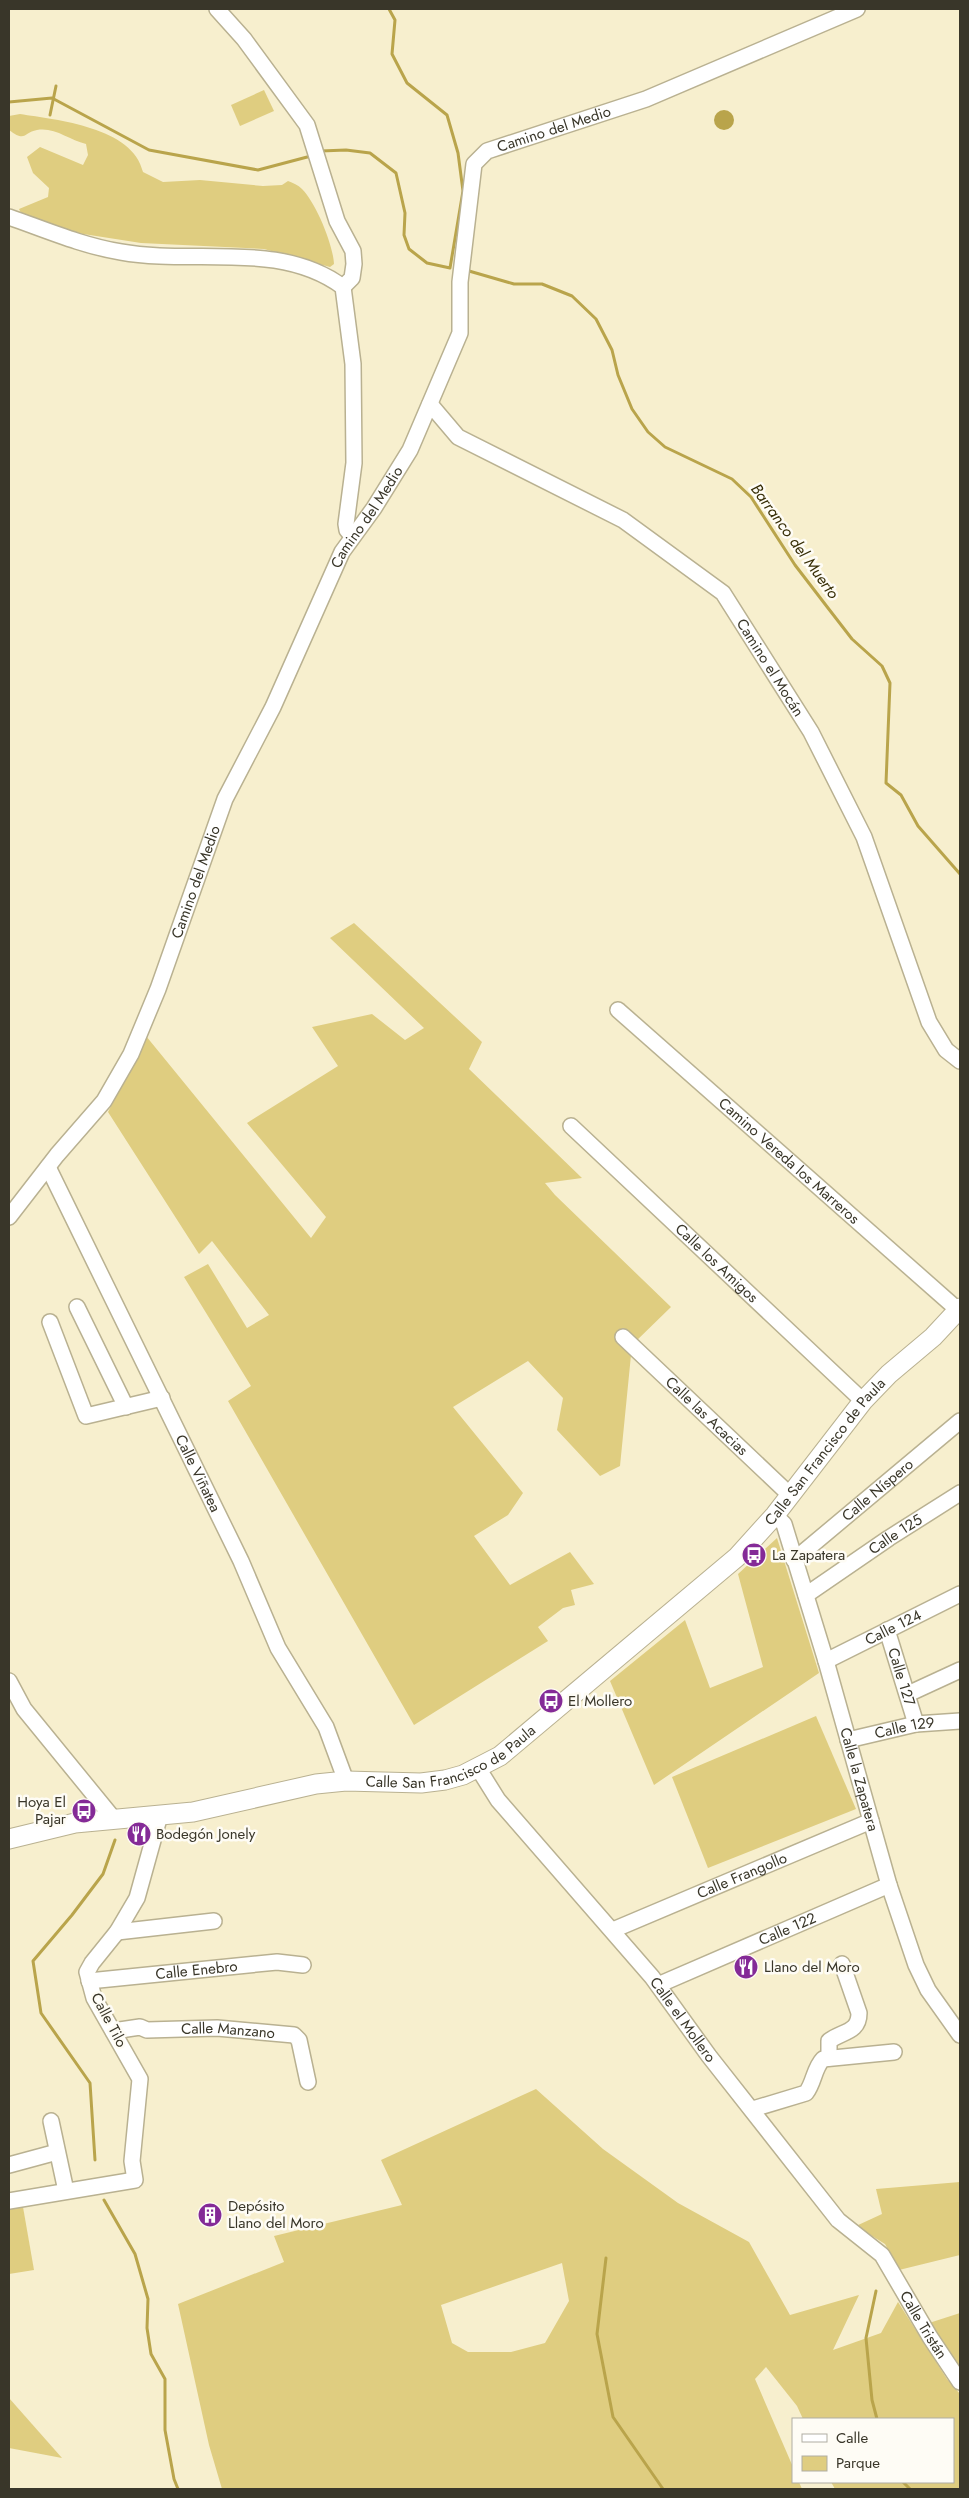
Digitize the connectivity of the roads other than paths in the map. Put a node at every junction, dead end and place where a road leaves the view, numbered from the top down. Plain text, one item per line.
1 (217, 9) edge
2 (858, 9) edge
3 (9, 217) edge
4 (343, 287) junction
5 (430, 404) junction
6 (352, 536) junction
7 (618, 1010) dead end
8 (960, 1061) edge
9 (571, 1126) dead end
10 (48, 1167) junction
11 (9, 1217) edge
12 (77, 1307) dead end
13 (959, 1309) edge
14 (50, 1322) dead end
15 (623, 1337) dead end
16 (162, 1398) junction
17 (863, 1401) junction
18 (126, 1407) junction
19 (960, 1420) edge
20 (960, 1492) edge
21 (790, 1495) junction
22 (775, 1515) junction
23 (794, 1560) junction
24 (960, 1594) edge
25 (806, 1595) junction
26 (886, 1630) junction
27 (826, 1662) junction
28 (960, 1670) edge
29 (9, 1681) edge
30 (908, 1694) junction
31 (960, 1721) edge
32 (916, 1724) junction
33 (848, 1740) junction
34 (478, 1768) junction
35 (346, 1781) junction
36 (160, 1815) junction
37 (113, 1818) junction
38 (871, 1820) junction
39 (9, 1839) edge
40 (889, 1885) junction
41 (214, 1921) dead end
42 (613, 1930) junction
43 (117, 1932) junction
44 (842, 1964) dead end
45 (304, 1965) dead end
46 (89, 1981) junction
47 (658, 1985) junction
48 (113, 2031) junction
49 (960, 2035) edge
50 (894, 2052) dead end
51 (829, 2058) junction
52 (308, 2082) dead end
53 (753, 2109) junction
54 (51, 2121) dead end
55 (57, 2152) junction
56 (9, 2165) edge
57 (66, 2191) junction
58 (9, 2201) edge
59 (890, 2267) joint
60 (960, 2382) edge

1 - 4 street
2 - 5 street, Camino del Medio
3 - 4 street
4 - 6 street
5 - 6 street, Camino del Medio
5 - 8 street, Camino el Mocán
6 - 10 street, Camino del Medio
7 - 13 street, Camino Vereda los Marreros
9 - 17 street, Calle los Amigos
10 - 11 street, Camino del Medio
10 - 16 street, Calle Viñatea
12 - 18 street
13 - 17 main road, Calle San Francisco de Paula
14 - 18 street
15 - 21 street, Calle las Acacias
16 - 18 street
16 - 35 street, Calle Viñatea
17 - 21 main road, Calle San Francisco de Paula
19 - 23 street, Calle Níspero
20 - 25 street, Calle 125
21 - 22 main road, Calle San Francisco de Paula
22 - 23 street, Calle la Zapatera
22 - 34 main road, Calle San Francisco de Paula
23 - 25 street, Calle la Zapatera
24 - 26 street, Calle 124
25 - 27 street, Calle la Zapatera
26 - 27 street, Calle 124
26 - 30 street, Calle 127
27 - 33 street, Calle la Zapatera
28 - 30 street
29 - 37 street
30 - 32 street, Calle 127
31 - 32 street, Calle 129
32 - 33 street, Calle 129
33 - 38 street, Calle la Zapatera
34 - 35 main road, Calle San Francisco de Paula
34 - 42 street, Calle el Mollero
35 - 36 main road, Calle San Francisco de Paula
36 - 37 main road, Calle San Francisco de Paula
36 - 43 street, Calle Tilo
37 - 39 main road, Calle San Francisco de Paula
38 - 40 street, Calle la Zapatera
38 - 42 street, Calle Frangollo
40 - 47 street, Calle 122
40 - 49 street, Calle la Zapatera
41 - 43 street
42 - 47 street, Calle el Mollero
43 - 46 street, Calle Tilo
44 - 51 street
45 - 46 street, Calle Enebro
46 - 48 street, Calle Tilo
47 - 53 street, Calle el Mollero
48 - 52 street, Calle Manzano
48 - 57 street, Calle Tilo
50 - 51 street
51 - 53 street
53 - 59 street, Calle el Mollero
54 - 55 street
55 - 56 street
55 - 57 street
57 - 58 street
59 - 60 street, Calle Tristán

